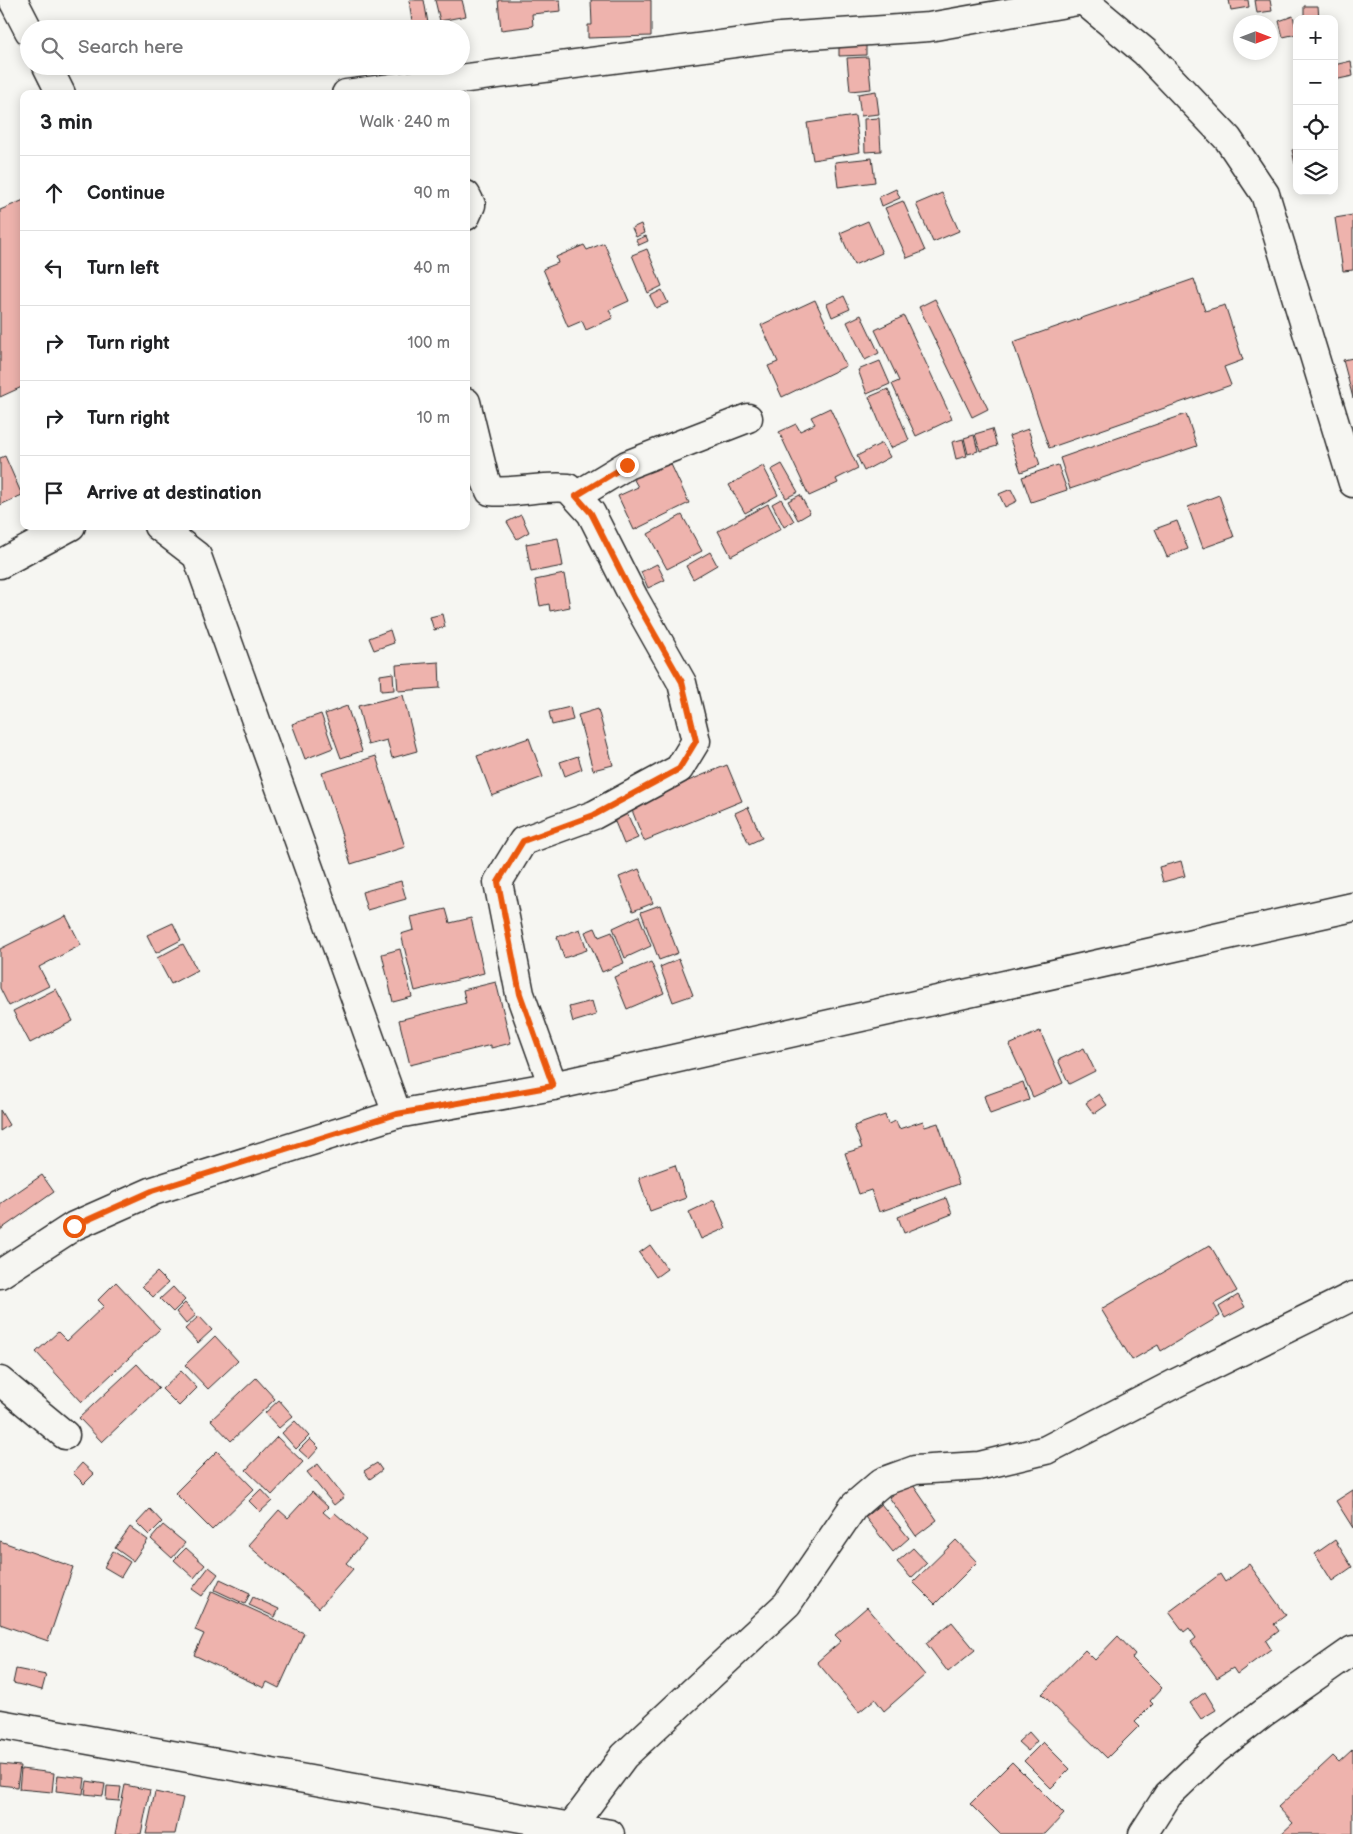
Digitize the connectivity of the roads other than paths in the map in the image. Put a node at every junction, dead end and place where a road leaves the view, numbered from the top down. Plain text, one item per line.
1 (13, 0) edge
2 (1083, 0) edge
3 (23, 20) edge
4 (52, 75) edge
5 (413, 89) edge
6 (60, 90) edge
7 (400, 90) edge
8 (470, 418) edge
9 (748, 418) dead end
10 (1352, 473) edge
11 (576, 496) junction
12 (64, 530) edge
13 (163, 530) edge
14 (0, 564) edge
15 (1353, 907) edge
16 (553, 1086) junction
17 (397, 1114) junction
18 (0, 1274) edge
19 (1353, 1296) edge
20 (0, 1381) edge
21 (66, 1434) dead end
22 (1353, 1650) edge
23 (0, 1724) edge
24 (571, 1827) junction
25 (610, 1834) edge
26 (1143, 1834) edge

1 - 3 street
2 - 5 street
2 - 10 street
4 - 6 street
5 - 7 street
8 - 11 street
9 - 11 street
11 - 16 street
12 - 14 street
13 - 17 street
15 - 16 street
16 - 17 street
17 - 18 street
19 - 24 street
20 - 21 street
22 - 26 street
23 - 24 street
24 - 25 street

